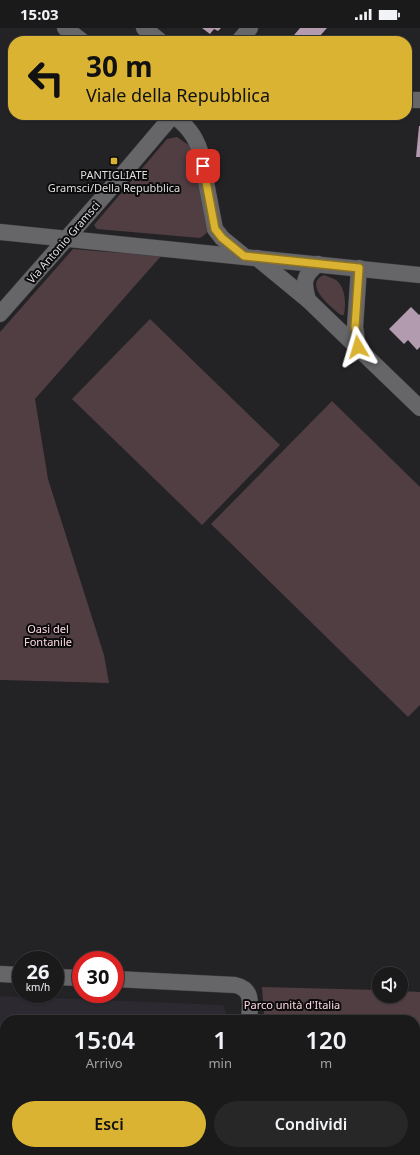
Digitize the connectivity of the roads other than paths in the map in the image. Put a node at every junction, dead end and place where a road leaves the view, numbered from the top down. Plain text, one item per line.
1 (65, 28) edge
2 (144, 28) edge
3 (250, 28) edge
4 (75, 36) edge
5 (154, 36) edge
6 (243, 36) edge
7 (169, 120) edge
8 (179, 120) edge
9 (215, 229) junction
10 (0, 232) edge
11 (66, 238) junction
12 (199, 252) junction
13 (250, 257) junction
14 (318, 264) junction
15 (359, 268) junction
16 (420, 275) edge
17 (308, 300) junction
18 (0, 314) edge
19 (358, 347) junction
20 (420, 408) edge
21 (0, 974) edge
22 (12, 975) edge
23 (124, 979) edge
24 (249, 1015) edge

1 - 4 street
2 - 5 street
3 - 6 street
7 - 11 street, Via Antonio Gramsci
8 - 9 street
9 - 12 street
9 - 13 street
10 - 11 street
11 - 12 street
11 - 18 street, Via Antonio Gramsci
12 - 13 street
13 - 14 street
13 - 17 street
14 - 15 street
14 - 17 street
15 - 16 street
15 - 19 street
17 - 19 street
19 - 20 street
21 - 22 street
23 - 24 street

